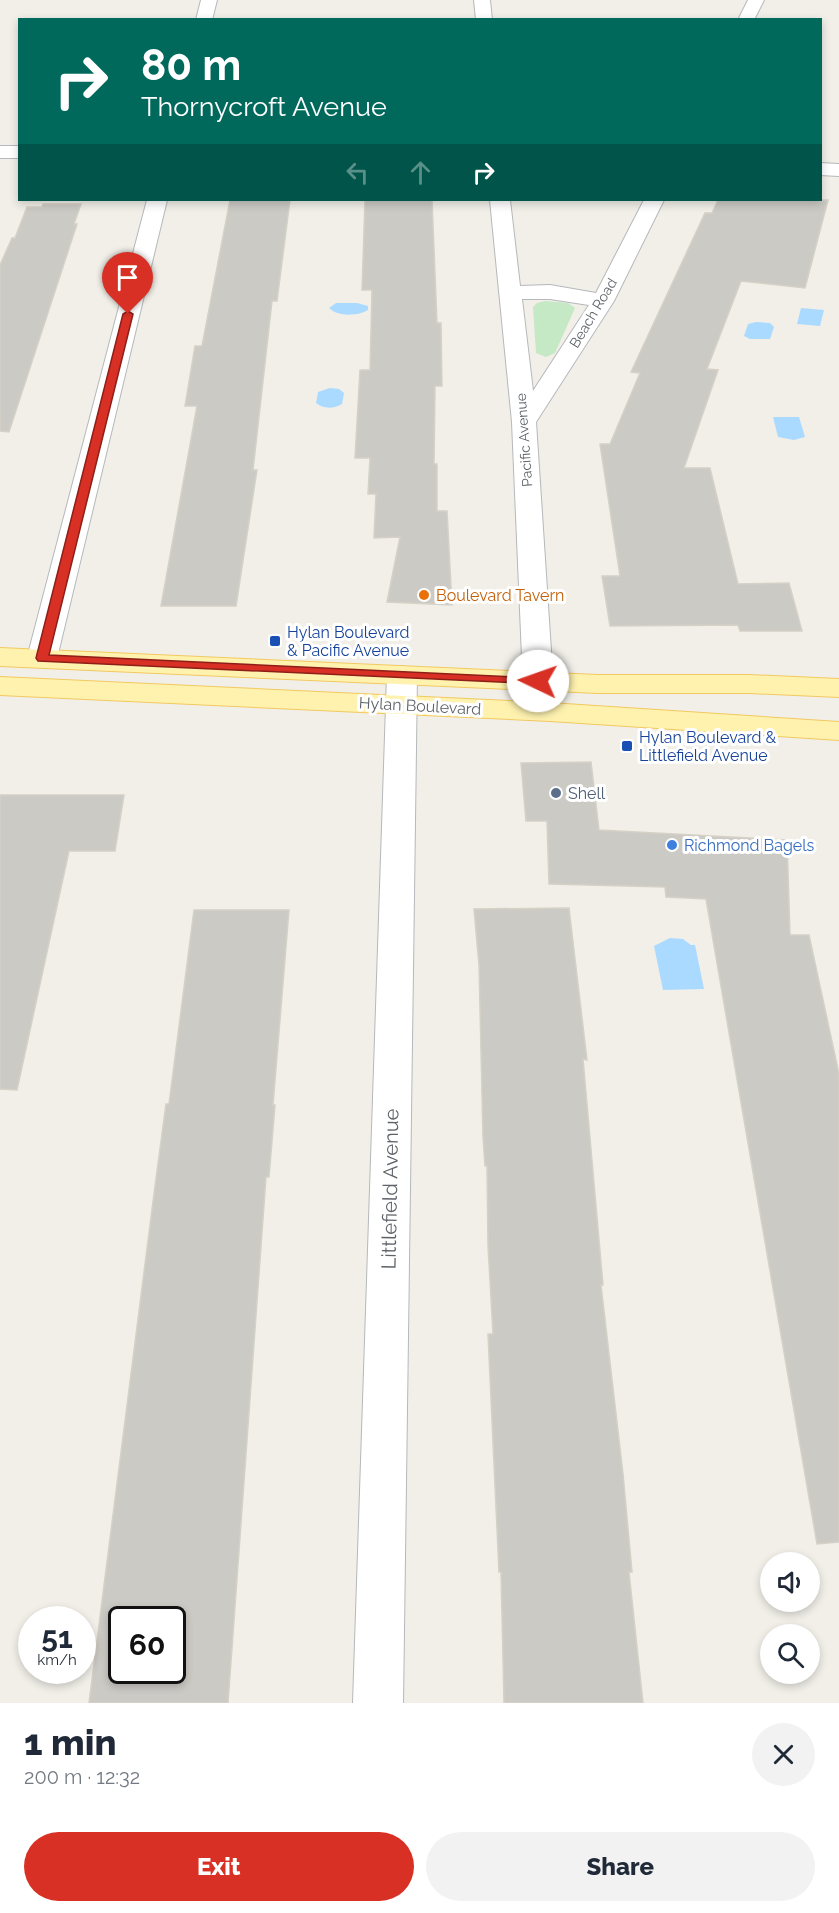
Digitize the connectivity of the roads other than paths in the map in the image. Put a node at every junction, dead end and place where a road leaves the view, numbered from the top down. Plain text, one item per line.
1 (209, 0) edge
2 (482, 0) edge
3 (756, 0) edge
4 (204, 18) edge
5 (484, 18) edge
6 (747, 18) edge
7 (0, 152) edge
8 (18, 152) edge
9 (822, 169) edge
10 (839, 170) edge
11 (157, 201) edge
12 (500, 201) edge
13 (653, 201) edge
14 (511, 293) junction
15 (603, 301) junction
16 (525, 422) junction
17 (0, 657) edge
18 (42, 658) junction
19 (538, 681) junction
20 (0, 686) edge
21 (402, 690) junction
22 (838, 692) edge
23 (839, 731) edge
24 (378, 1703) edge

1 - 4 street
2 - 5 street
3 - 6 street
7 - 8 street
9 - 10 street
11 - 18 street
12 - 14 street, Pacific Avenue
13 - 15 street, Beach Road
14 - 15 street
14 - 16 street, Pacific Avenue
15 - 16 street, Beach Road
16 - 19 street, Pacific Avenue
17 - 18 main road, Hylan Boulevard
18 - 21 main road, Hylan Boulevard
19 - 21 main road, Hylan Boulevard
19 - 22 main road, Hylan Boulevard
20 - 21 main road, Hylan Boulevard
21 - 23 main road, Hylan Boulevard
21 - 24 street, Littlefield Avenue

